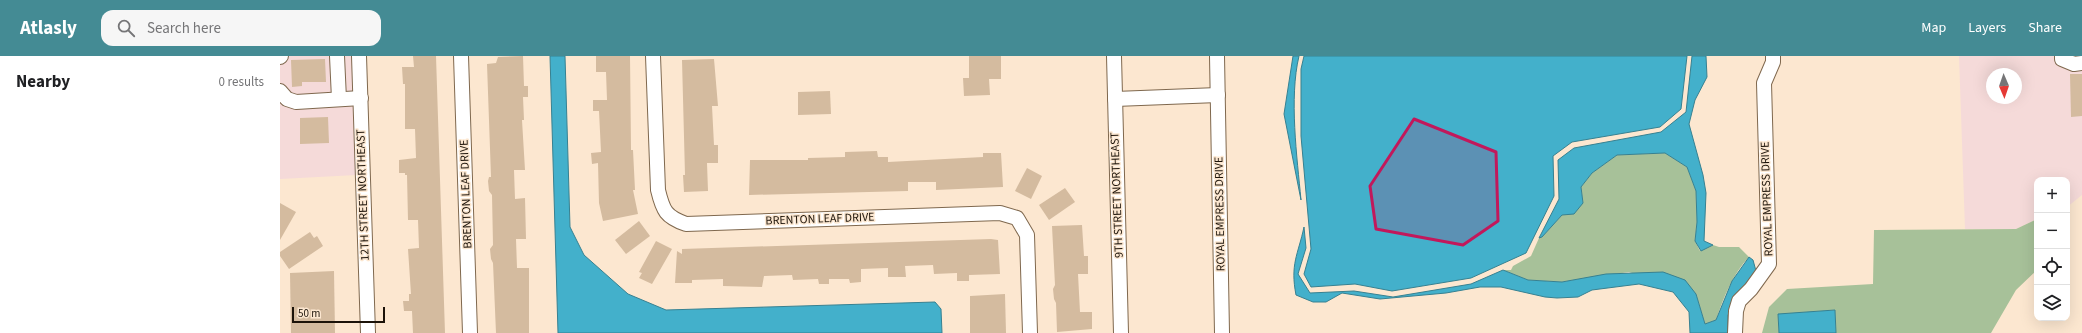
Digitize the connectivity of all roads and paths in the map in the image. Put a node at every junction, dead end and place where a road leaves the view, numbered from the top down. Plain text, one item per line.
1 (337, 56) edge
2 (359, 56) edge
3 (461, 56) edge
4 (653, 56) edge
5 (1114, 56) edge
6 (1217, 56) edge
7 (1773, 56) edge
8 (2062, 56) edge
9 (2082, 63) edge
10 (280, 91) edge
11 (1218, 95) junction
12 (360, 98) junction
13 (1115, 98) junction
14 (339, 99) junction
15 (368, 333) edge
16 (470, 333) edge
17 (1030, 333) edge
18 (1121, 333) edge
19 (1222, 333) edge
20 (1735, 333) edge

1 - 14 street
2 - 12 street, 12TH STREET NORTHEAST
3 - 16 street, BRENTON LEAF DRIVE
4 - 17 street, BRENTON LEAF DRIVE
5 - 13 street, 9TH STREET NORTHEAST
6 - 11 street, ROYAL EMPRESS DRIVE
7 - 20 street, ROYAL EMPRESS DRIVE
8 - 9 street
10 - 14 street
11 - 13 street
11 - 19 street, ROYAL EMPRESS DRIVE
12 - 14 street
12 - 15 street, 12TH STREET NORTHEAST
13 - 18 street, 9TH STREET NORTHEAST

